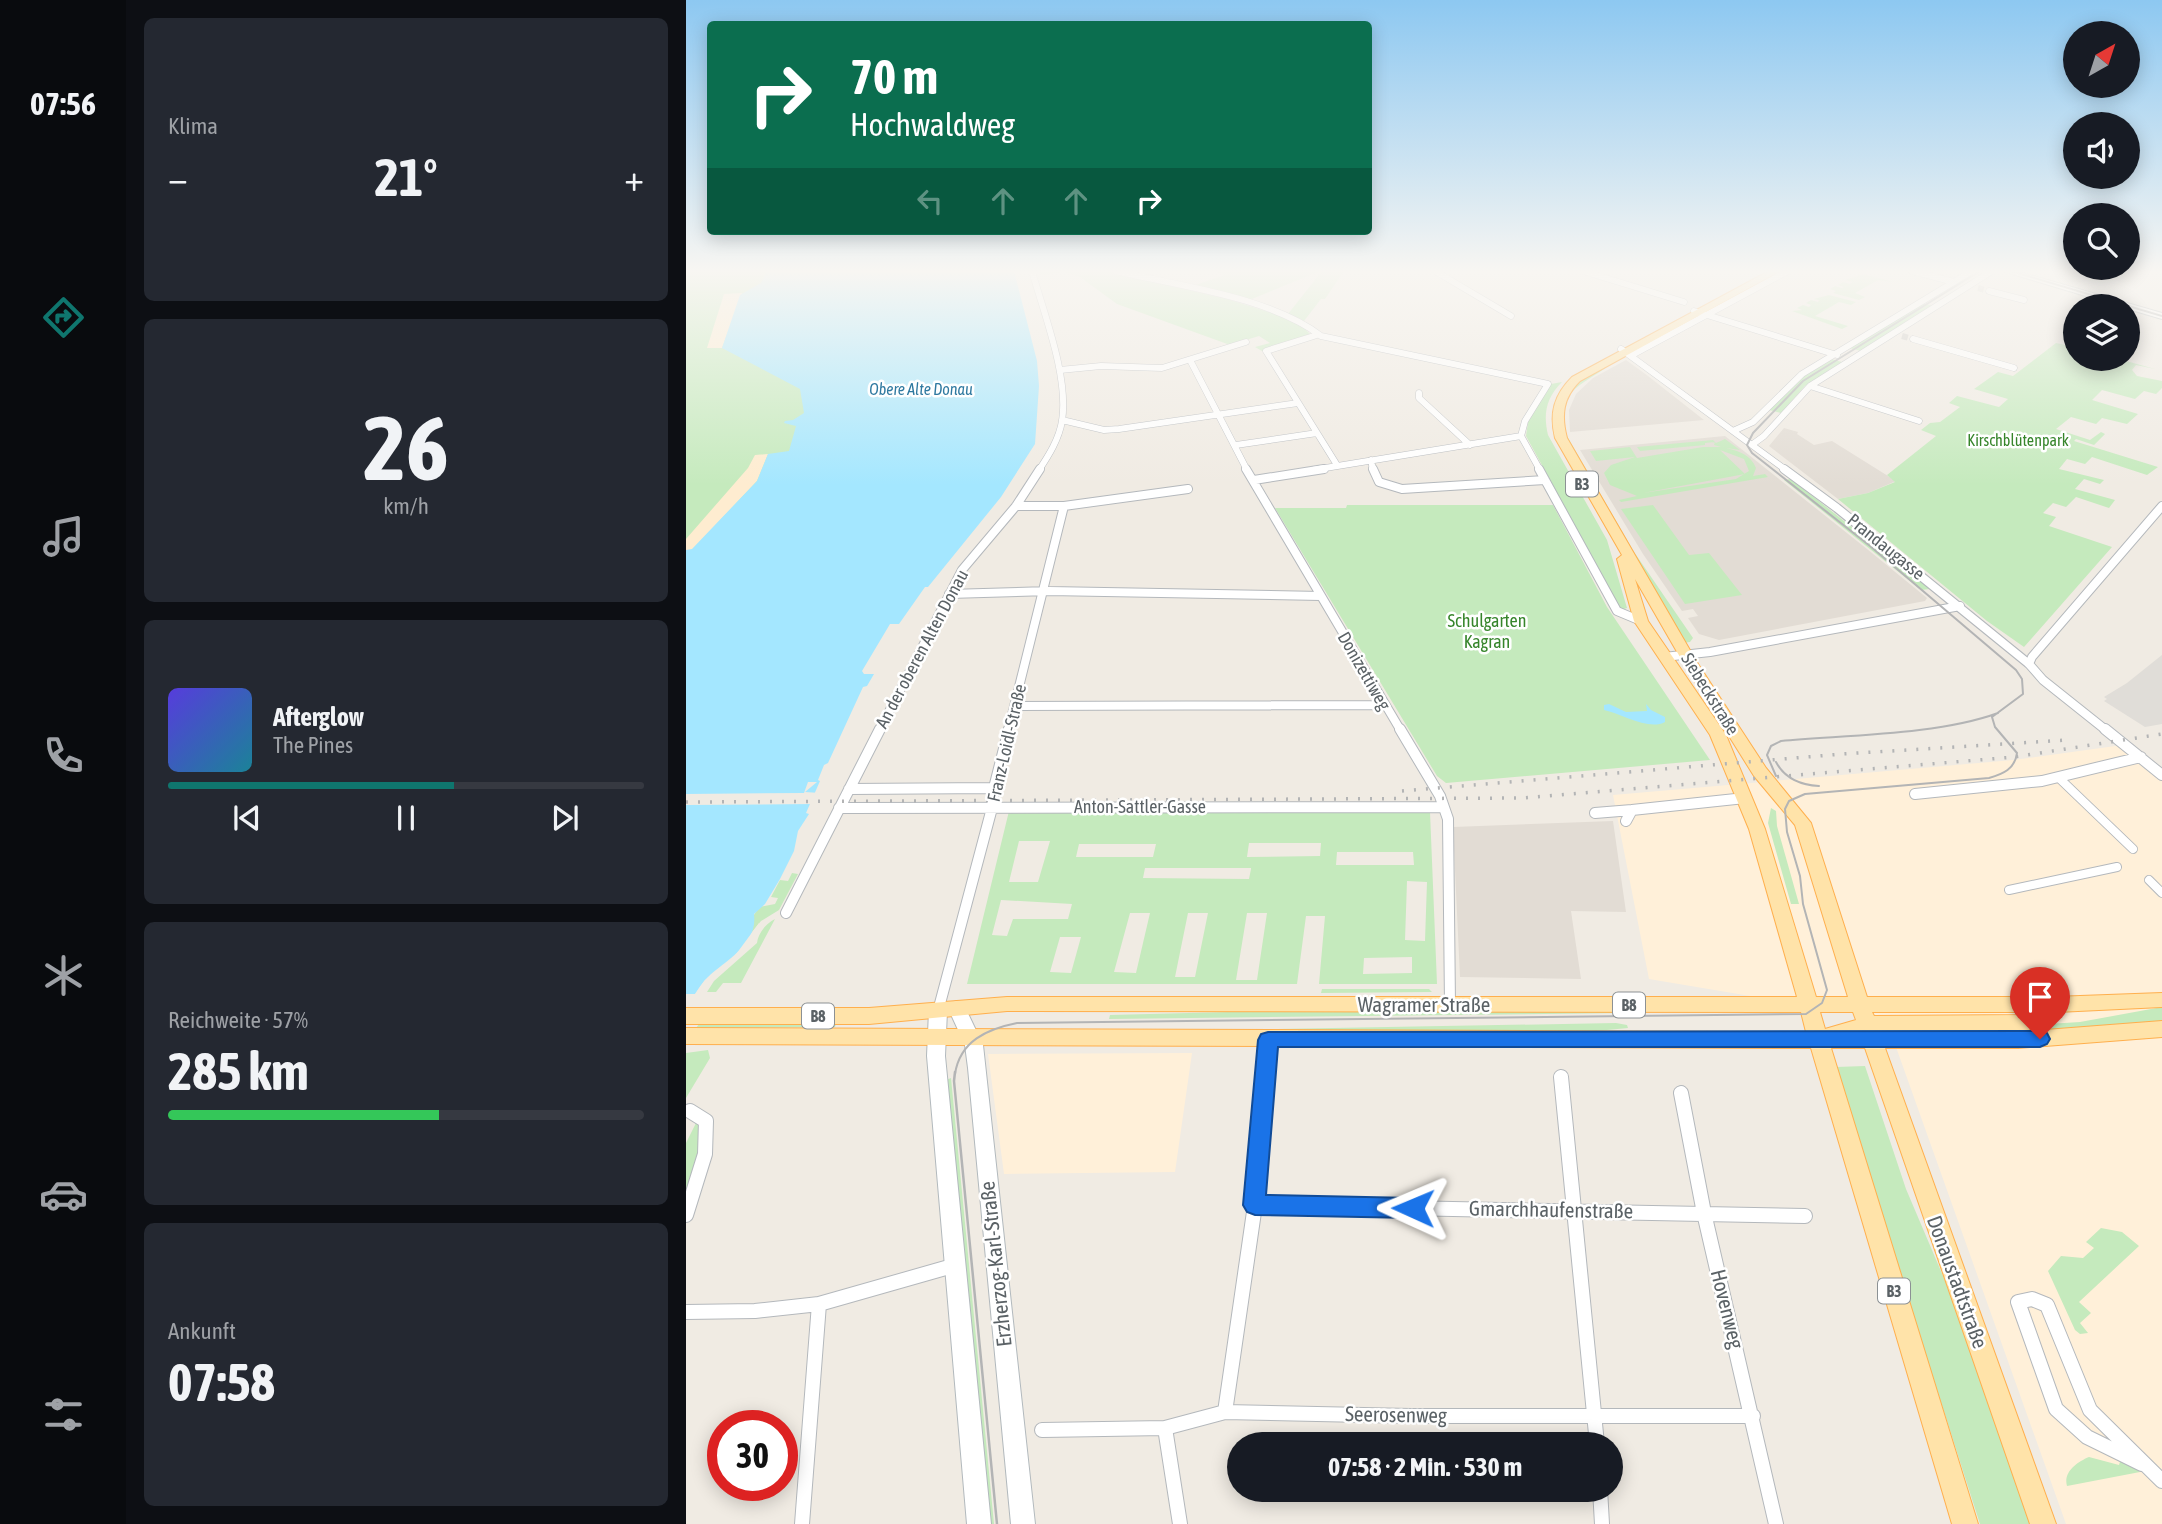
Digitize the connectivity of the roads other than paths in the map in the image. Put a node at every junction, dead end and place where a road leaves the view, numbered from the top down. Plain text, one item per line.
1 (1052, 342) edge
2 (1245, 342) dead end
3 (1294, 342) edge
4 (1351, 342) edge
5 (1645, 342) edge
6 (1800, 342) edge
7 (1855, 342) edge
8 (1878, 342) edge
9 (1924, 342) tunnel mouth
10 (1626, 352) junction
11 (1837, 353) junction
12 (1857, 355) junction
13 (1190, 360) junction
14 (1851, 360) junction
15 (2014, 368) dead end
16 (1060, 370) junction
17 (1810, 386) junction
18 (1564, 388) junction
19 (1419, 393) dead end
20 (1298, 403) junction
21 (1220, 415) junction
22 (1062, 420) junction
23 (1919, 421) dead end
24 (1733, 431) junction
25 (1317, 433) junction
26 (1521, 436) junction
27 (1753, 444) junction
28 (1236, 445) junction
29 (1470, 445) junction
30 (1371, 460) junction
31 (1337, 465) junction
32 (1254, 480) junction
33 (1545, 480) junction
34 (1188, 489) dead end
35 (1016, 506) junction
36 (1064, 506) junction
37 (2162, 506) edge
38 (1042, 593) junction
39 (949, 594) junction
40 (1321, 596) junction
41 (1959, 607) junction
42 (1641, 621) junction
43 (1686, 655) junction
44 (1664, 657) junction
45 (2029, 664) junction
46 (1384, 705) junction
47 (1014, 706) junction
48 (2141, 757) junction
49 (2162, 775) edge
50 (2059, 778) junction
51 (994, 788) junction
52 (849, 789) junction
53 (1915, 794) dead end
54 (1745, 798) junction
55 (1780, 798) junction
56 (1442, 807) junction
57 (839, 808) junction
58 (992, 808) junction
59 (1632, 810) junction
60 (1595, 813) dead end
61 (1626, 821) dead end
62 (2133, 849) dead end
63 (2117, 867) dead end
64 (2149, 880) dead end
65 (2009, 890) dead end
66 (2162, 893) edge
67 (786, 913) dead end
68 (948, 979) junction
69 (2162, 1000) edge
70 (1807, 1003) junction
71 (1860, 1004) junction
72 (1450, 1005) junction
73 (2053, 1005) junction
74 (948, 1009) junction
75 (691, 1016) edge
76 (2162, 1029) edge
77 (1869, 1032) junction
78 (686, 1036) edge
79 (936, 1038) junction
80 (971, 1038) junction
81 (1268, 1040) junction
82 (1818, 1040) junction
83 (1561, 1077) dead end
84 (1681, 1093) dead end
85 (690, 1111) dead end
86 (1255, 1205) junction
87 (1573, 1210) junction
88 (1704, 1213) junction
89 (686, 1215) edge
90 (1805, 1216) dead end
91 (956, 1265) junction
92 (819, 1304) junction
93 (686, 1312) edge
94 (1225, 1412) junction
95 (1753, 1416) junction
96 (1595, 1417) junction
97 (1165, 1428) junction
98 (1042, 1430) dead end
99 (1596, 1432) edge
100 (2143, 1464) junction
101 (2162, 1481) edge
102 (1601, 1502) edge
103 (802, 1524) edge
104 (979, 1524) edge
105 (1023, 1524) edge
106 (1180, 1524) edge
107 (1602, 1524) edge
108 (1776, 1524) edge
109 (1965, 1524) edge
110 (2043, 1524) edge

1 - 16 street, An der oberen Alten Donau
2 - 13 street
3 - 20 street
4 - 26 street
5 - 10 main road
6 - 11 street
7 - 11 street
8 - 12 street
9 - 15 street
10 - 18 main road
10 - 24 street, Prandaugasse
11 - 12 street
11 - 14 street
11 - 24 street
12 - 14 street
13 - 16 street
13 - 21 street, Donizettiweg
14 - 17 street
16 - 22 street, An der oberen Alten Donau
17 - 23 street
17 - 27 street
18 - 42 main road, Siebeckstraße / B3
18 - 43 main road, Siebeckstraße / B3
19 - 29 street
20 - 21 street
20 - 25 street
21 - 22 street
21 - 28 street, Donizettiweg
22 - 35 street, An der oberen Alten Donau
24 - 27 street, Prandaugasse
25 - 28 street
25 - 31 street
26 - 29 street
26 - 33 street, Siebeckstraße
27 - 41 street, Prandaugasse
28 - 32 street, Donizettiweg
29 - 30 street
30 - 31 street
30 - 33 street
31 - 32 street
32 - 40 street, Donizettiweg
33 - 42 street, Siebeckstraße
34 - 36 street
35 - 36 street
35 - 39 street, An der oberen Alten Donau
36 - 38 street, Franz-Loidl-Straße
37 - 45 street
38 - 39 street
38 - 40 street
38 - 47 street, Franz-Loidl-Straße
39 - 52 street, An der oberen Alten Donau
40 - 46 street, Donizettiweg
41 - 43 street
41 - 45 street, Prandaugasse
42 - 44 main road, Siebeckstraße / B3
43 - 44 street
43 - 55 main road, Siebeckstraße / B3
44 - 54 main road, Siebeckstraße / B3
45 - 48 street, Prandaugasse
46 - 47 street
46 - 56 street, Donizettiweg
47 - 51 street, Franz-Loidl-Straße
48 - 49 street, Prandaugasse
48 - 50 street
50 - 53 street
50 - 62 street
51 - 52 street
51 - 58 street, Franz-Loidl-Straße
52 - 57 street, An der oberen Alten Donau
54 - 55 main road
54 - 59 street
54 - 70 main road, Siebeckstraße / B3
55 - 71 main road, Siebeckstraße / B3
56 - 58 street, Anton-Sattler-Gasse
56 - 72 street, Donizettiweg
57 - 58 street, Anton-Sattler-Gasse
57 - 67 street, An der oberen Alten Donau
58 - 68 street, Franz-Loidl-Straße
59 - 60 street
59 - 61 street
63 - 65 street
64 - 66 street
68 - 74 street, Franz-Loidl-Straße
68 - 74 street
69 - 73 main road, Wagramer Straße / B8
70 - 71 main road, Wagramer Straße / B8
70 - 72 main road, Wagramer Straße / B8
70 - 82 main road, B3
71 - 73 main road, Wagramer Straße / B8
71 - 77 main road, B3
72 - 74 main road, Wagramer Straße / B8
73 - 77 main road
74 - 75 main road, Wagramer Straße / B8
74 - 79 main road, Erzherzog-Karl-Straße
74 - 80 main road, Erzherzog-Karl-Straße
76 - 77 main road, Wagramer Straße / B8
77 - 82 main road, Wagramer Straße / B8
77 - 110 main road, Donaustadtstraße / B3
78 - 79 main road, Wagramer Straße / B8
79 - 80 main road, Wagramer Straße / B8
79 - 91 main road, Erzherzog-Karl-Straße
80 - 81 main road, Wagramer Straße / B8
80 - 105 main road, Erzherzog-Karl-Straße
81 - 82 main road, Wagramer Straße / B8
81 - 86 street
82 - 109 main road, B3
83 - 87 street
84 - 88 street, Hovenweg
85 - 89 street
86 - 87 street, Gmarchhaufenstraße
86 - 94 street
87 - 88 street, Gmarchhaufenstraße
87 - 96 street
88 - 90 street, Gmarchhaufenstraße
88 - 95 street, Hovenweg
91 - 92 street
91 - 104 main road, Erzherzog-Karl-Straße
92 - 93 street
92 - 103 street
94 - 96 street, Seerosenweg
94 - 97 street, Seerosenweg
95 - 96 street, Seerosenweg
95 - 108 street, Hovenweg
96 - 99 street
97 - 98 street, Seerosenweg
97 - 106 street
100 - 100 street
100 - 101 street
102 - 107 street

